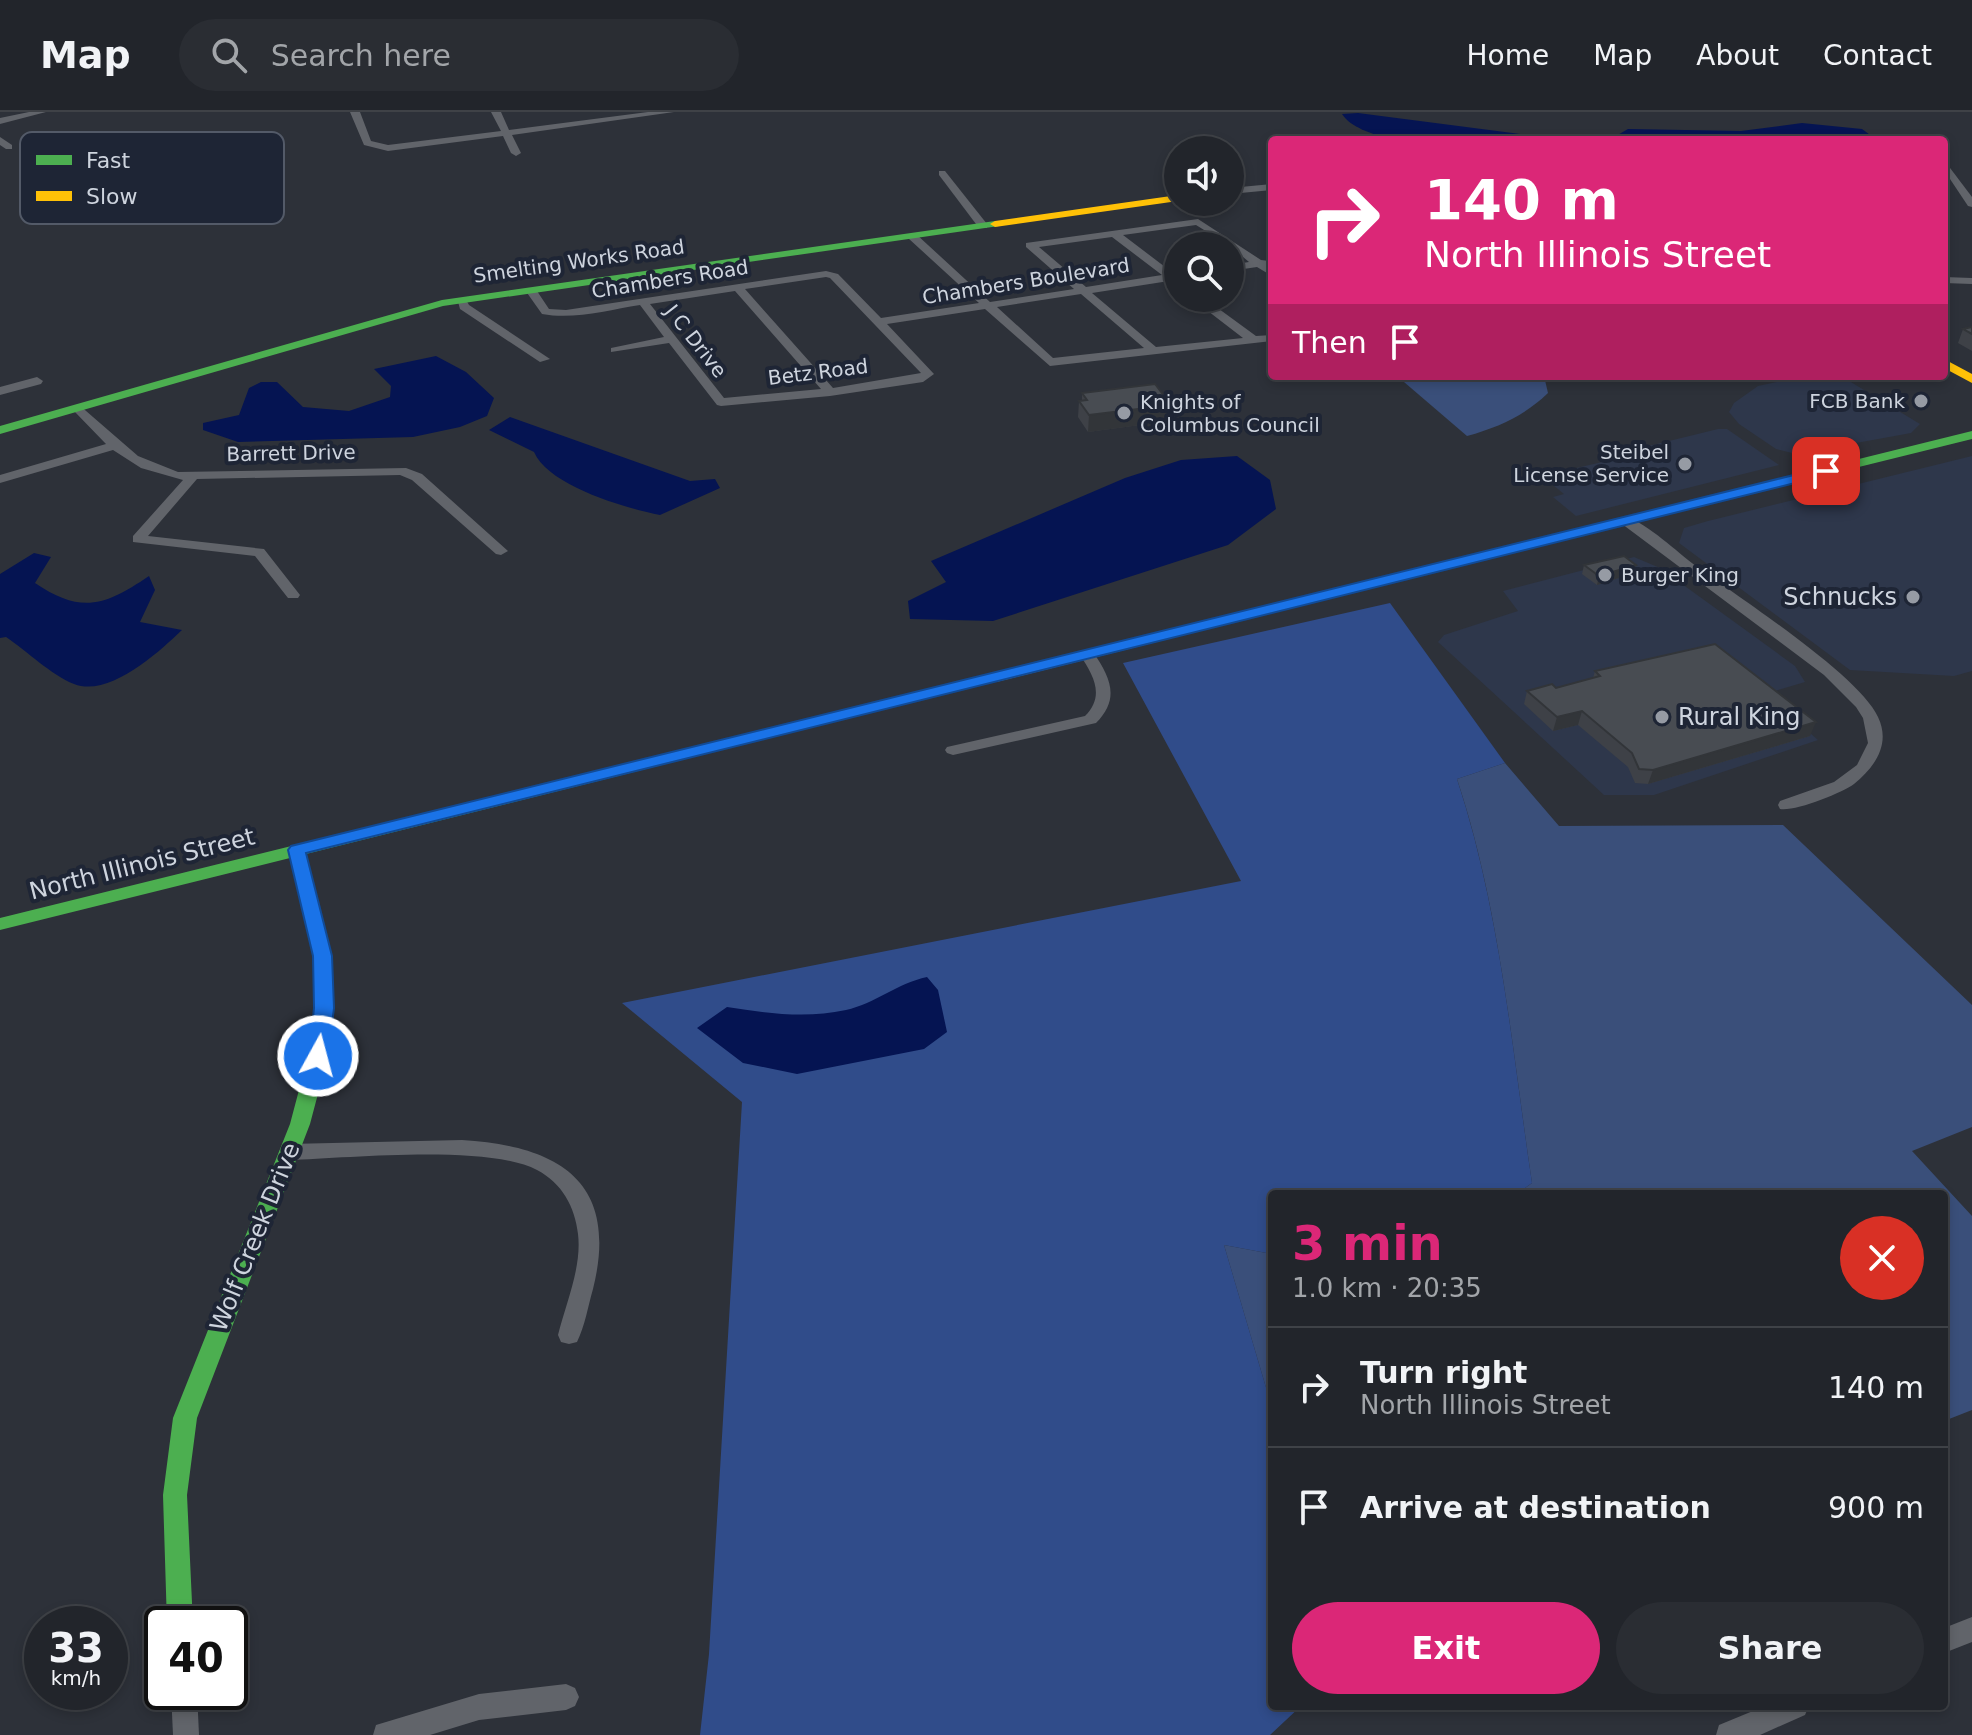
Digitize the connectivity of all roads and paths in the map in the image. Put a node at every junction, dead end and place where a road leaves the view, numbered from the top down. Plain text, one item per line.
1 (41, 112) edge
2 (355, 112) edge
3 (496, 112) edge
4 (669, 112) edge
5 (0, 121) edge
6 (506, 134) junction
7 (0, 140) edge
8 (9, 147) dead end
9 (516, 153) dead end
10 (1958, 158) dead end
11 (1948, 161) edge
12 (1948, 167) edge
13 (942, 173) dead end
14 (1268, 187) edge
15 (1244, 190) edge
16 (1971, 198) edge
17 (1164, 200) edge
18 (983, 226) junction
19 (1112, 232) junction
20 (912, 236) junction
21 (1268, 263) edge
22 (1259, 264) junction
23 (1244, 266) edge
24 (1268, 270) edge
25 (1164, 271) edge
26 (1164, 280) edge
27 (1948, 280) edge
28 (1972, 281) edge
29 (737, 287) junction
30 (531, 290) junction
31 (1081, 291) junction
32 (461, 300) junction
33 (642, 301) junction
34 (987, 305) junction
35 (1216, 312) edge
36 (880, 322) junction
37 (1268, 338) edge
38 (672, 339) junction
39 (1254, 340) junction
40 (615, 350) dead end
41 (1155, 352) junction
42 (544, 359) dead end
43 (1948, 365) edge
44 (1972, 379) edge
45 (37, 381) dead end
46 (0, 391) edge
47 (830, 392) junction
48 (721, 402) joint
49 (78, 408) junction
50 (0, 430) edge
51 (1972, 435) edge
52 (115, 445) junction
53 (193, 476) junction
54 (0, 479) edge
55 (1620, 523) junction
56 (501, 551) dead end
57 (293, 595) dead end
58 (1088, 655) junction
59 (953, 750) dead end
60 (1786, 805) dead end
61 (297, 850) junction
62 (0, 924) edge
63 (289, 1152) junction
64 (569, 1335) dead end
65 (179, 1606) edge
66 (1972, 1629) edge
67 (1948, 1639) edge
68 (566, 1697) dead end
69 (185, 1710) edge
70 (1787, 1710) edge
71 (186, 1735) edge
72 (386, 1735) edge
73 (1729, 1735) edge

1 - 5 street
2 - 6 street
3 - 6 street
4 - 6 street
6 - 9 street
7 - 8 street
10 - 11 street
12 - 16 street
13 - 18 street
14 - 15 street
17 - 18 street, Smelting Works Road
18 - 20 street, Smelting Works Road
19 - 22 street
19 - 25 street
19 - 31 street
20 - 30 street, Smelting Works Road
20 - 34 street
21 - 22 street
22 - 23 street
22 - 24 street
26 - 31 street, Chambers Boulevard
27 - 28 street
29 - 33 street, Chambers Road
29 - 36 street, Chambers Road
29 - 47 street
30 - 32 street, Smelting Works Road
30 - 33 street, Chambers Road
31 - 34 street, Chambers Boulevard
31 - 41 street
32 - 42 street
32 - 49 street, Smelting Works Road
33 - 38 street, J C Drive
34 - 36 street, Chambers Boulevard
34 - 41 street
35 - 39 street
36 - 47 street, Betz Road
37 - 39 street
38 - 40 street
38 - 48 street, J C Drive
39 - 41 street
43 - 44 street
45 - 46 street
47 - 48 street, Betz Road
49 - 50 street, Smelting Works Road
49 - 52 street, Barrett Drive
51 - 55 street, North Illinois Street
52 - 53 street, Barrett Drive
52 - 54 street
53 - 56 street, Barrett Drive
53 - 57 street
55 - 58 street, North Illinois Street
55 - 60 street
58 - 59 street
58 - 61 street, North Illinois Street
61 - 62 street, North Illinois Street
61 - 63 street, Wolf Creek Drive
63 - 64 street
63 - 65 street, Wolf Creek Drive
66 - 67 street
68 - 72 street
69 - 71 street
70 - 73 street

